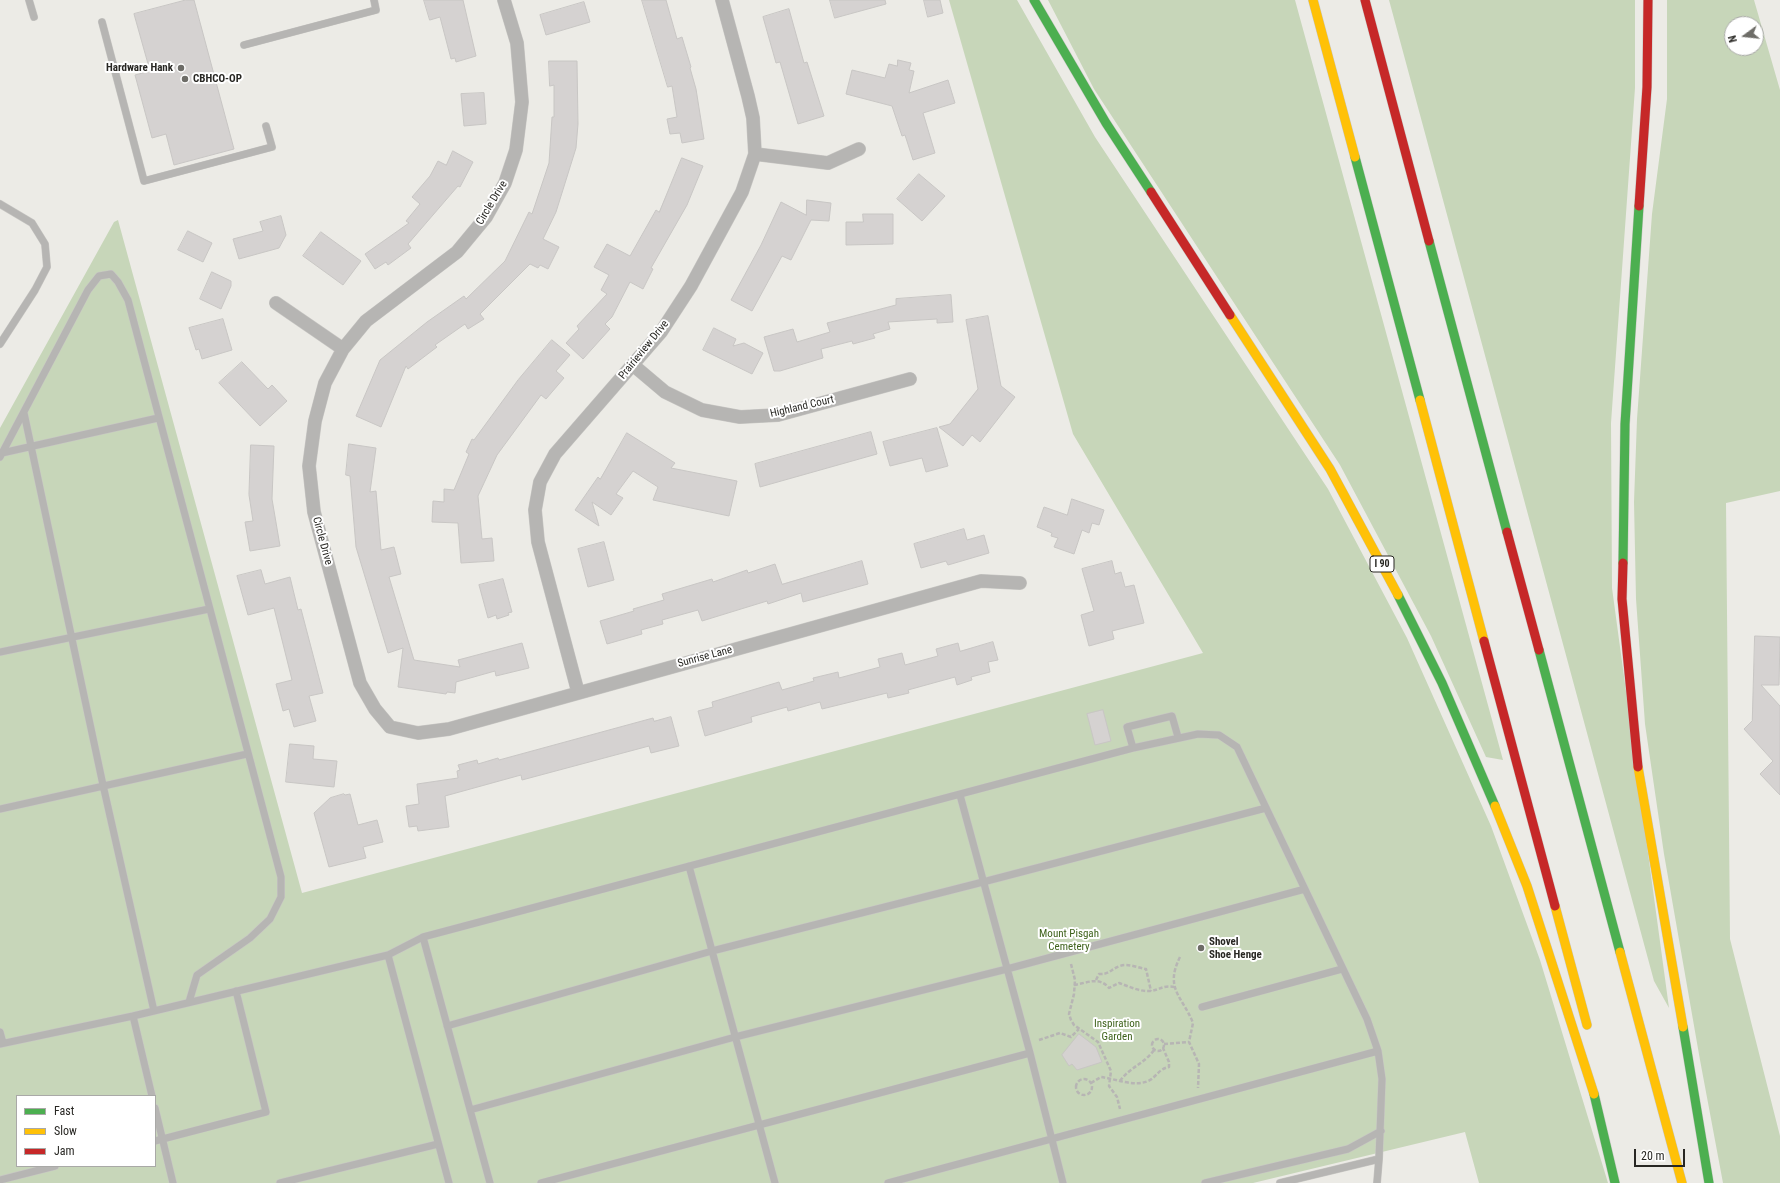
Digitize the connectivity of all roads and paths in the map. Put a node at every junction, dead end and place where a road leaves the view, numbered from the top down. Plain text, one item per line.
1 (29, 0) edge
2 (374, 0) edge
3 (504, 0) edge
4 (722, 0) edge
5 (1034, 0) edge
6 (1313, 0) edge
7 (1365, 0) edge
8 (1648, 0) edge
9 (34, 17) dead end
10 (102, 22) dead end
11 (244, 45) dead end
12 (266, 126) dead end
13 (859, 149) dead end
14 (755, 154) junction
15 (0, 204) edge
16 (276, 303) dead end
17 (0, 344) edge
18 (344, 349) junction
19 (633, 365) junction
20 (910, 379) dead end
21 (24, 413) junction
22 (158, 418) junction
23 (31, 447) junction
24 (1, 455) edge
25 (1020, 583) dead end
26 (209, 609) junction
27 (71, 637) junction
28 (0, 652) edge
29 (578, 692) junction
30 (390, 727) joint
31 (1178, 737) junction
32 (1133, 748) junction
33 (247, 754) junction
34 (103, 785) junction
35 (960, 795) junction
36 (1266, 808) junction
37 (0, 809) edge
38 (689, 866) junction
39 (984, 882) junction
40 (1305, 889) junction
41 (423, 937) junction
42 (712, 951) junction
43 (1067, 952) junction
44 (388, 955) junction
45 (1180, 957) dead end
46 (1007, 968) junction
47 (1342, 969) junction
48 (1096, 980) junction
49 (1074, 985) junction
50 (1174, 987) junction
51 (236, 991) junction
52 (1151, 991) junction
53 (189, 1002) junction
54 (1202, 1008) dead end
55 (154, 1011) junction
56 (133, 1016) junction
57 (447, 1026) junction
58 (1079, 1029) junction
59 (1589, 1030) dead end
60 (0, 1032) edge
61 (735, 1037) junction
62 (1189, 1042) junction
63 (1027, 1043) junction
64 (1, 1044) edge
65 (1164, 1044) junction
66 (1163, 1048) junction
67 (1154, 1050) junction
68 (1378, 1051) junction
69 (1030, 1053) junction
70 (1110, 1078) junction
71 (1120, 1081) junction
72 (1091, 1084) junction
73 (152, 1095) edge
74 (1201, 1098) junction
75 (470, 1110) junction
76 (156, 1112) edge
77 (1123, 1119) junction
78 (759, 1125) junction
79 (1381, 1131) junction
80 (1051, 1138) junction
81 (163, 1139) junction
82 (156, 1141) edge
83 (438, 1144) junction
84 (1379, 1159) junction
85 (51, 1167) edge
86 (0, 1180) edge
87 (173, 1183) edge
88 (280, 1183) edge
89 (449, 1183) edge
90 (490, 1183) edge
91 (541, 1183) edge
92 (775, 1183) edge
93 (888, 1183) edge
94 (1062, 1183) edge
95 (1205, 1183) edge
96 (1280, 1183) edge
97 (1376, 1183) edge
98 (1615, 1183) edge
99 (1682, 1183) edge
100 (1709, 1183) edge

1 - 9 lane
2 - 11 lane
3 - 18 street, Circle Drive
4 - 14 street, Prairieview Drive
5 - 98 highway, I 90
6 - 59 highway
7 - 99 highway
8 - 100 highway
10 - 12 lane
13 - 14 street
14 - 19 street, Prairieview Drive
15 - 17 lane
16 - 18 street
18 - 30 street, Circle Drive
19 - 20 street, Highland Court
19 - 29 street, Prairieview Drive
21 - 22 lane
21 - 23 lane
21 - 24 lane
22 - 23 lane
22 - 26 lane
23 - 24 lane
23 - 27 lane
25 - 29 street, Sunrise Lane
26 - 27 lane
26 - 33 lane
27 - 28 lane
27 - 34 lane
29 - 30 street, Sunrise Lane
31 - 32 lane
31 - 32 lane
31 - 36 lane
32 - 35 lane
33 - 34 lane
33 - 53 lane
34 - 37 lane
34 - 55 lane
35 - 38 lane
35 - 39 lane
36 - 39 lane
36 - 40 lane
38 - 41 lane
38 - 42 lane
39 - 42 lane
39 - 46 lane
40 - 43 lane
40 - 47 lane
41 - 44 lane
41 - 57 lane
42 - 57 lane
42 - 61 lane
43 - 46 lane
43 - 49 path
44 - 51 lane
44 - 83 lane
45 - 50 path
46 - 61 lane
46 - 63 lane
47 - 54 lane
47 - 68 lane
48 - 49 path
48 - 52 path
48 - 52 path
49 - 58 path
50 - 52 path
50 - 62 path
51 - 53 lane
51 - 81 lane
53 - 55 lane
55 - 56 lane
56 - 64 lane
56 - 73 lane
57 - 75 lane
58 - 63 path
58 - 70 path
60 - 64 lane
61 - 75 lane
61 - 78 lane
62 - 65 path
62 - 74 path
63 - 69 lane
65 - 66 path
65 - 67 path
66 - 67 path
66 - 71 path
67 - 71 path
68 - 74 lane
68 - 79 lane
69 - 78 lane
69 - 80 lane
70 - 71 path
70 - 72 path
70 - 77 path
72 - 72 path
74 - 77 lane
75 - 90 lane
76 - 81 lane
77 - 80 lane
78 - 91 lane
78 - 92 lane
79 - 84 lane
79 - 95 lane
80 - 93 lane
80 - 94 lane
81 - 82 lane
81 - 87 lane
83 - 88 lane
83 - 89 lane
84 - 96 lane
84 - 97 lane
85 - 86 lane

